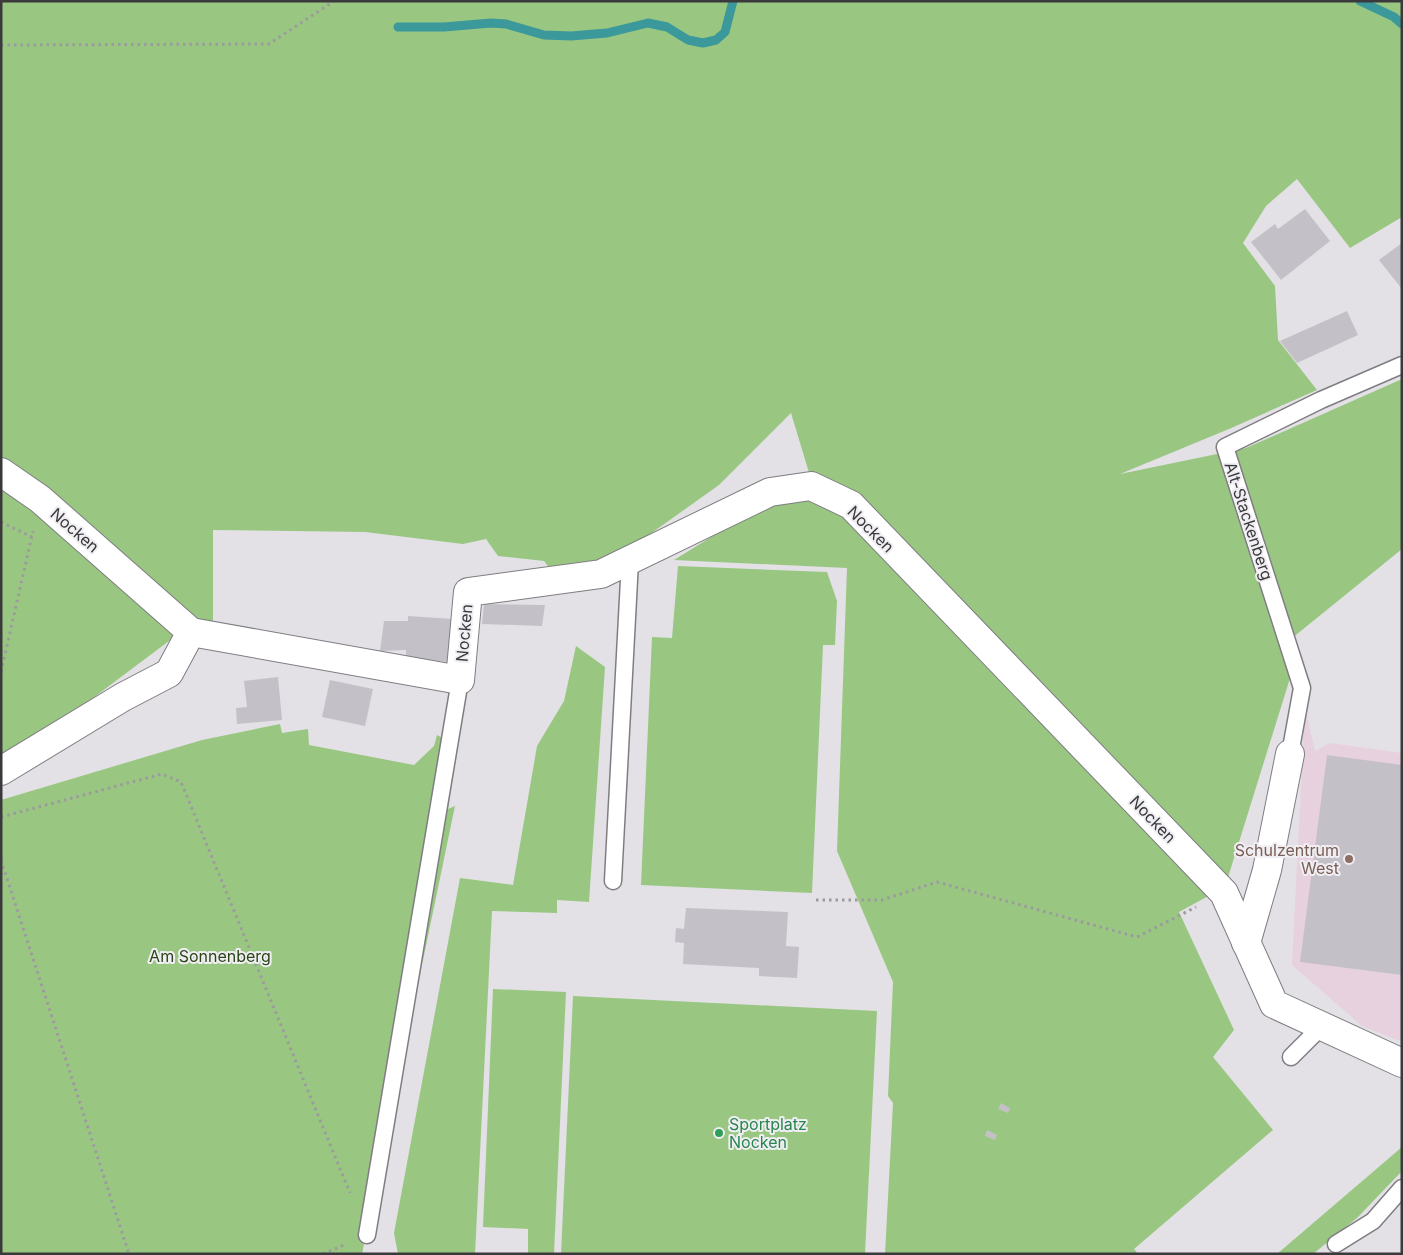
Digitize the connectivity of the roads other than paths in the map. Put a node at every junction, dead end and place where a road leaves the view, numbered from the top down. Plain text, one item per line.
1 (1402, 365) edge
2 (1, 472) edge
3 (630, 561) junction
4 (191, 632) junction
5 (460, 680) junction
6 (1290, 754) joint
7 (1, 771) edge
8 (613, 881) dead end
9 (1246, 943) junction
10 (1322, 1026) junction
11 (1291, 1057) dead end
12 (1402, 1063) edge
13 (1402, 1188) edge
14 (367, 1235) road end
15 (1336, 1244) dead end

1 - 6 lane, Alt-Stackenberg
2 - 4 street, Nocken
3 - 5 street, Nocken
3 - 8 lane
3 - 9 street, Nocken
4 - 5 street, Nocken
4 - 7 street
5 - 14 lane
6 - 9 street
9 - 10 street, Nocken
10 - 11 lane
10 - 12 street, Nocken
13 - 15 lane

